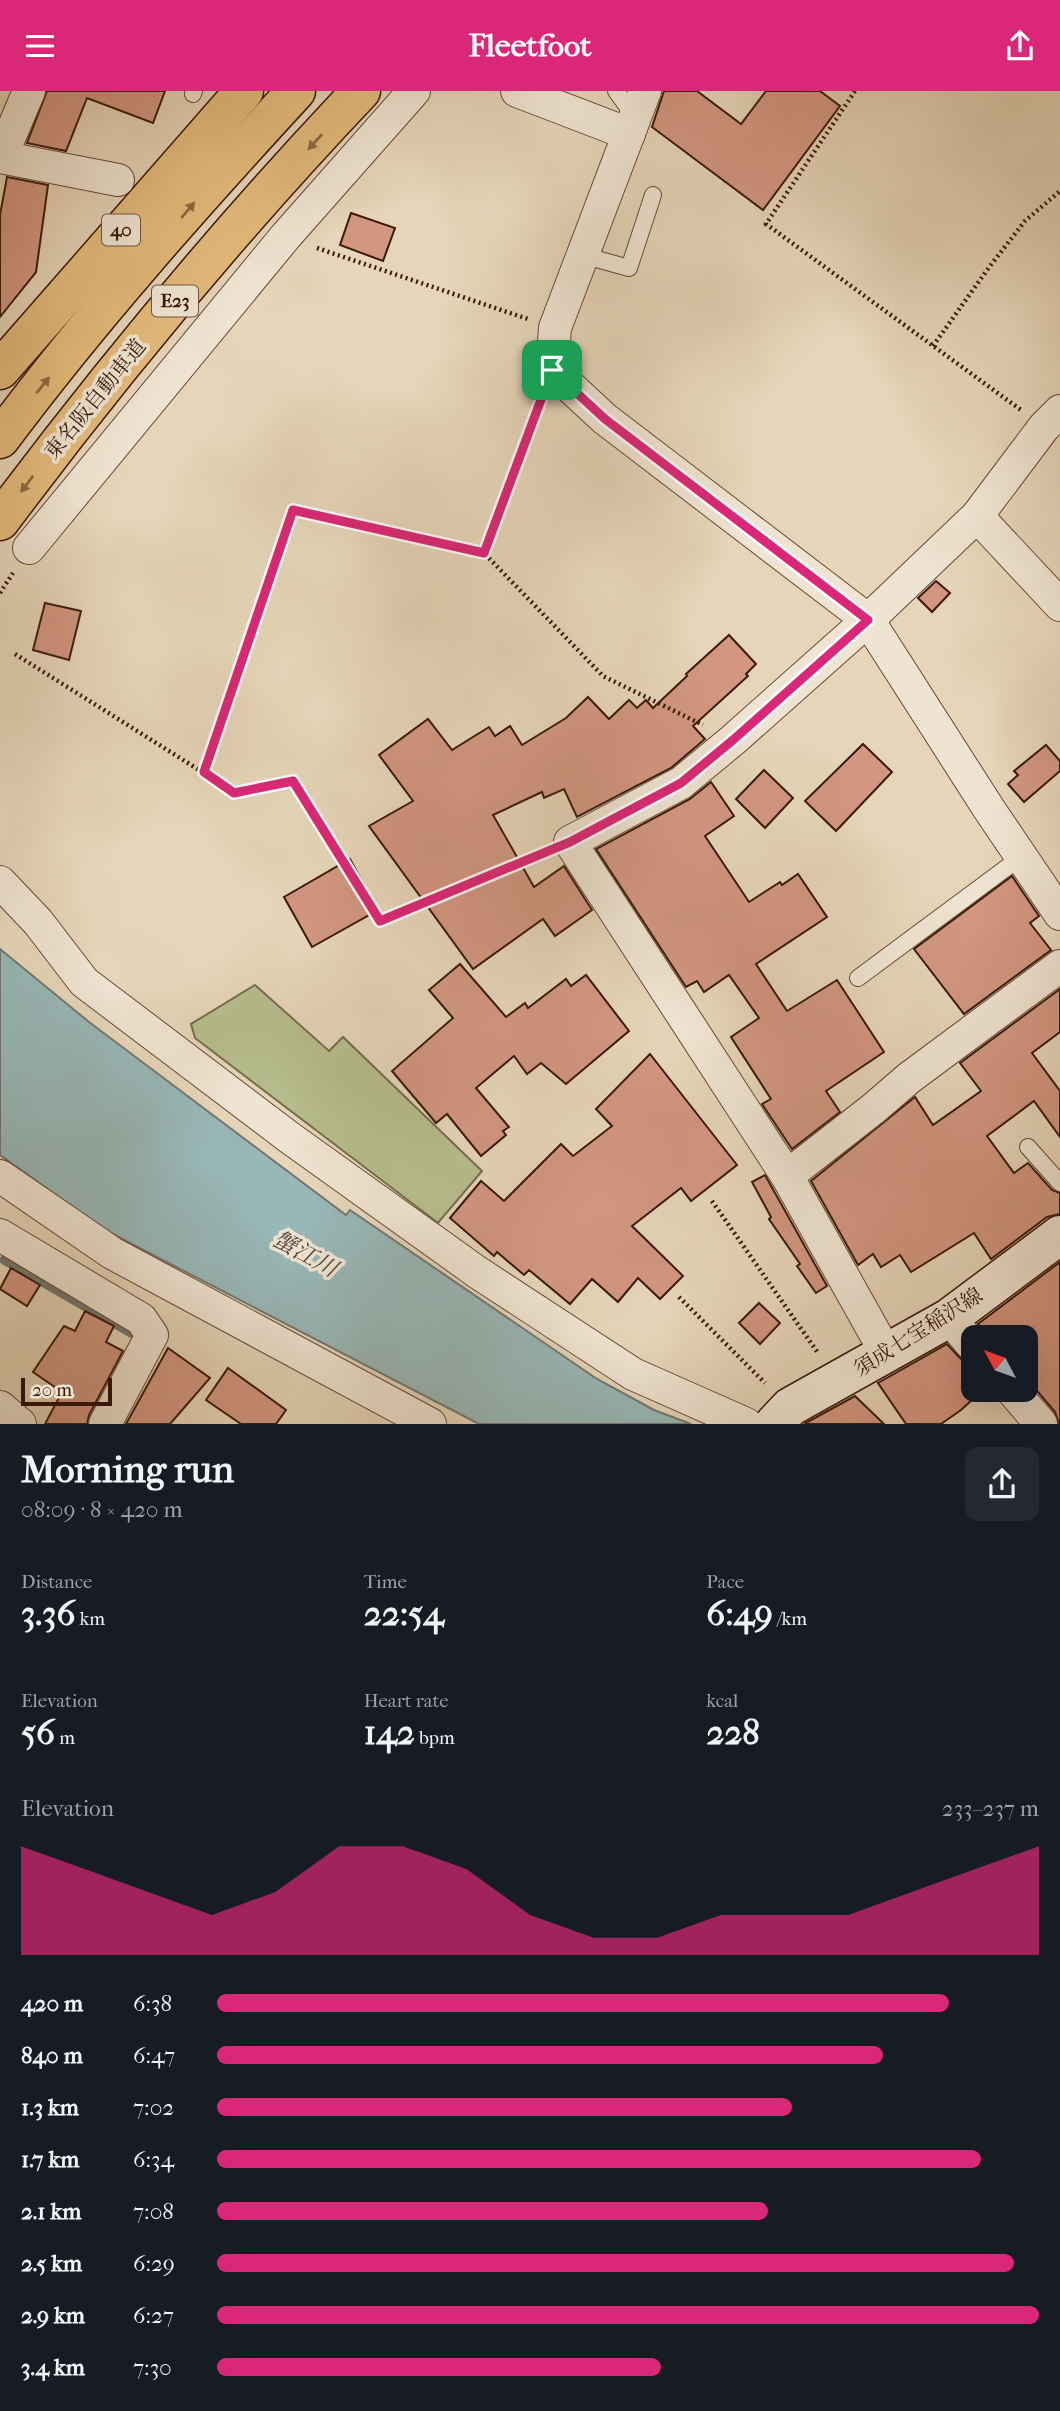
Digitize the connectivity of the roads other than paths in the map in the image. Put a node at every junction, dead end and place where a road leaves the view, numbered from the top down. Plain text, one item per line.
1 (29, 91) edge
2 (244, 91) edge
3 (296, 91) edge
4 (361, 91) edge
5 (414, 91) edge
6 (517, 91) edge
7 (616, 91) edge
8 (636, 114) edge
9 (0, 157) edge
10 (118, 180) dead end
11 (653, 195) dead end
12 (582, 255) junction
13 (0, 370) edge
14 (1052, 419) edge
15 (0, 439) edge
16 (977, 516) junction
17 (0, 521) edge
18 (29, 548) dead end
19 (1060, 604) edge
20 (868, 620) junction
21 (1021, 857) junction
22 (0, 882) edge
23 (1060, 914) edge
24 (1060, 966) edge
25 (858, 978) dead end
26 (1028, 1147) dead end
27 (0, 1176) edge
28 (787, 1176) junction
29 (1060, 1183) edge
30 (1060, 1235) edge
31 (1, 1237) edge
32 (968, 1325) edge
33 (961, 1332) edge
34 (886, 1353) junction
35 (1022, 1402) edge
36 (0, 1406) edge
37 (782, 1416) edge
38 (20, 1424) edge
39 (105, 1424) edge
40 (430, 1424) edge
41 (746, 1424) edge
42 (1041, 1424) edge

1 - 9 street
2 - 13 main road, 40
15 -> 3 main road, E23
4 -> 17 main road, 東名阪自動車道 / E23
5 - 18 street
6 - 8 street
7 - 8 lane
8 - 12 street
9 - 10 street
11 - 12 lane
12 - 20 street
14 - 16 street
16 - 19 street
16 - 20 street
20 - 21 street
20 - 28 street
21 - 23 street
21 - 25 lane
22 - 41 street
24 - 28 street
26 - 29 lane
27 - 40 street
28 - 34 street
30 - 32 main road, 須成七宝稲沢線
31 - 39 street
33 - 34 main road, 須成七宝稲沢線
34 - 37 main road, 須成七宝稲沢線
35 - 42 street
36 - 38 street

